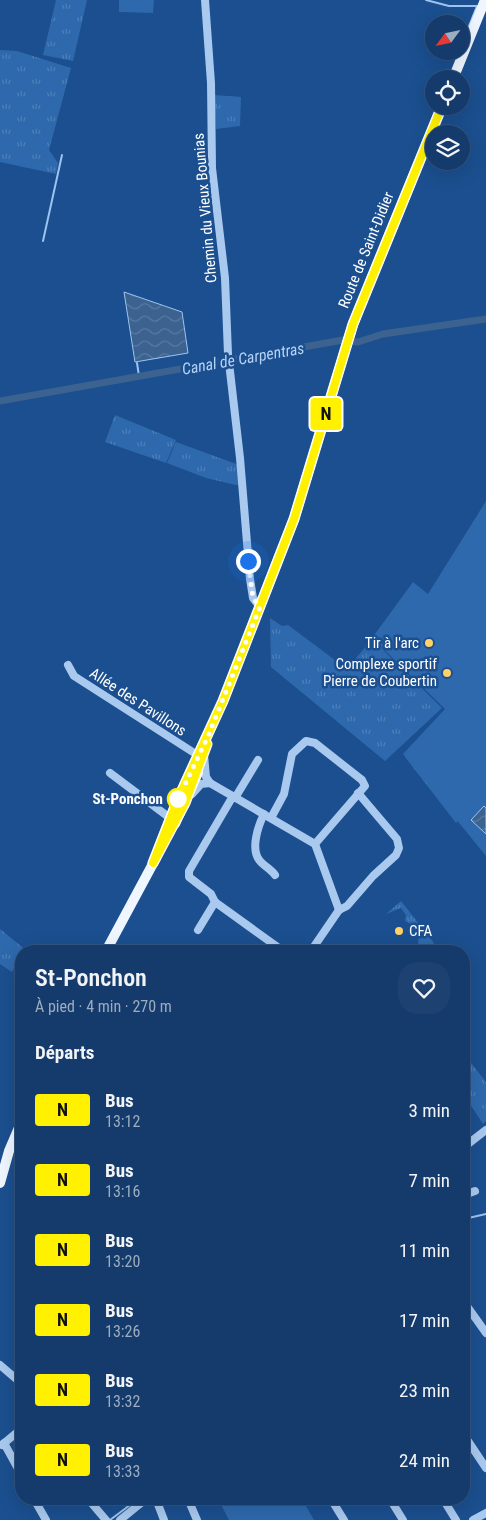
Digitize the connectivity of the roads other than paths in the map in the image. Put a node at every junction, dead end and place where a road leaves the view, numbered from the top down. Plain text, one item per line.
1 (205, 0) edge
2 (485, 3) edge
3 (457, 70) edge
4 (438, 115) edge
5 (260, 607) junction
6 (68, 665) dead end
7 (200, 758) junction
8 (258, 760) dead end
9 (110, 772) dead end
10 (205, 779) junction
11 (184, 787) junction
12 (358, 794) junction
13 (234, 797) junction
14 (268, 816) junction
15 (173, 820) junction
16 (315, 844) junction
17 (275, 875) dead end
18 (215, 902) junction
19 (340, 910) junction
20 (198, 930) dead end
21 (109, 945) edge
22 (275, 945) edge
23 (315, 945) edge
24 (485, 1132) edge
25 (15, 1136) edge
26 (470, 1143) edge
27 (0, 1182) edge
28 (475, 1192) dead end
29 (470, 1193) edge
30 (470, 1310) edge
31 (486, 1333) edge
32 (0, 1365) edge
33 (15, 1378) edge
34 (15, 1434) edge
35 (470, 1444) edge
36 (2, 1445) edge
37 (15, 1465) edge
38 (486, 1468) edge
39 (37, 1505) edge
40 (93, 1505) edge
41 (138, 1505) edge
42 (158, 1505) edge
43 (191, 1505) edge
44 (335, 1505) edge
45 (394, 1505) edge
46 (447, 1505) edge
47 (128, 1512) junction
48 (486, 1513) edge
49 (46, 1520) edge
50 (106, 1520) edge
51 (120, 1520) edge
52 (132, 1520) edge
53 (164, 1520) edge
54 (197, 1520) edge
55 (344, 1520) edge
56 (404, 1520) edge
57 (456, 1520) edge
58 (473, 1520) edge

1 - 5 street, Chemin du Vieux Bounias
2 - 3 main road
4 - 5 main road, Route de Saint-Didier
5 - 7 main road, Route de Saint-Didier
6 - 7 street, Allée des Pavillons
7 - 10 main road
7 - 11 main road
8 - 13 street
9 - 15 street
10 - 11 street
10 - 13 street
10 - 15 main road
11 - 15 main road
12 - 14 street
12 - 16 street
12 - 19 street
13 - 14 street
13 - 18 street
14 - 16 street
14 - 17 street
15 - 21 main road
16 - 19 street
18 - 20 street
18 - 22 street
19 - 23 street
24 - 26 street
25 - 27 main road
28 - 29 street
30 - 31 street
32 - 33 street
34 - 36 street
35 - 38 street
36 - 37 street
39 - 49 street
40 - 50 street
41 - 47 street
42 - 53 street
43 - 54 street
44 - 55 street
45 - 56 street
46 - 57 street
47 - 51 street
47 - 52 street
48 - 58 street

